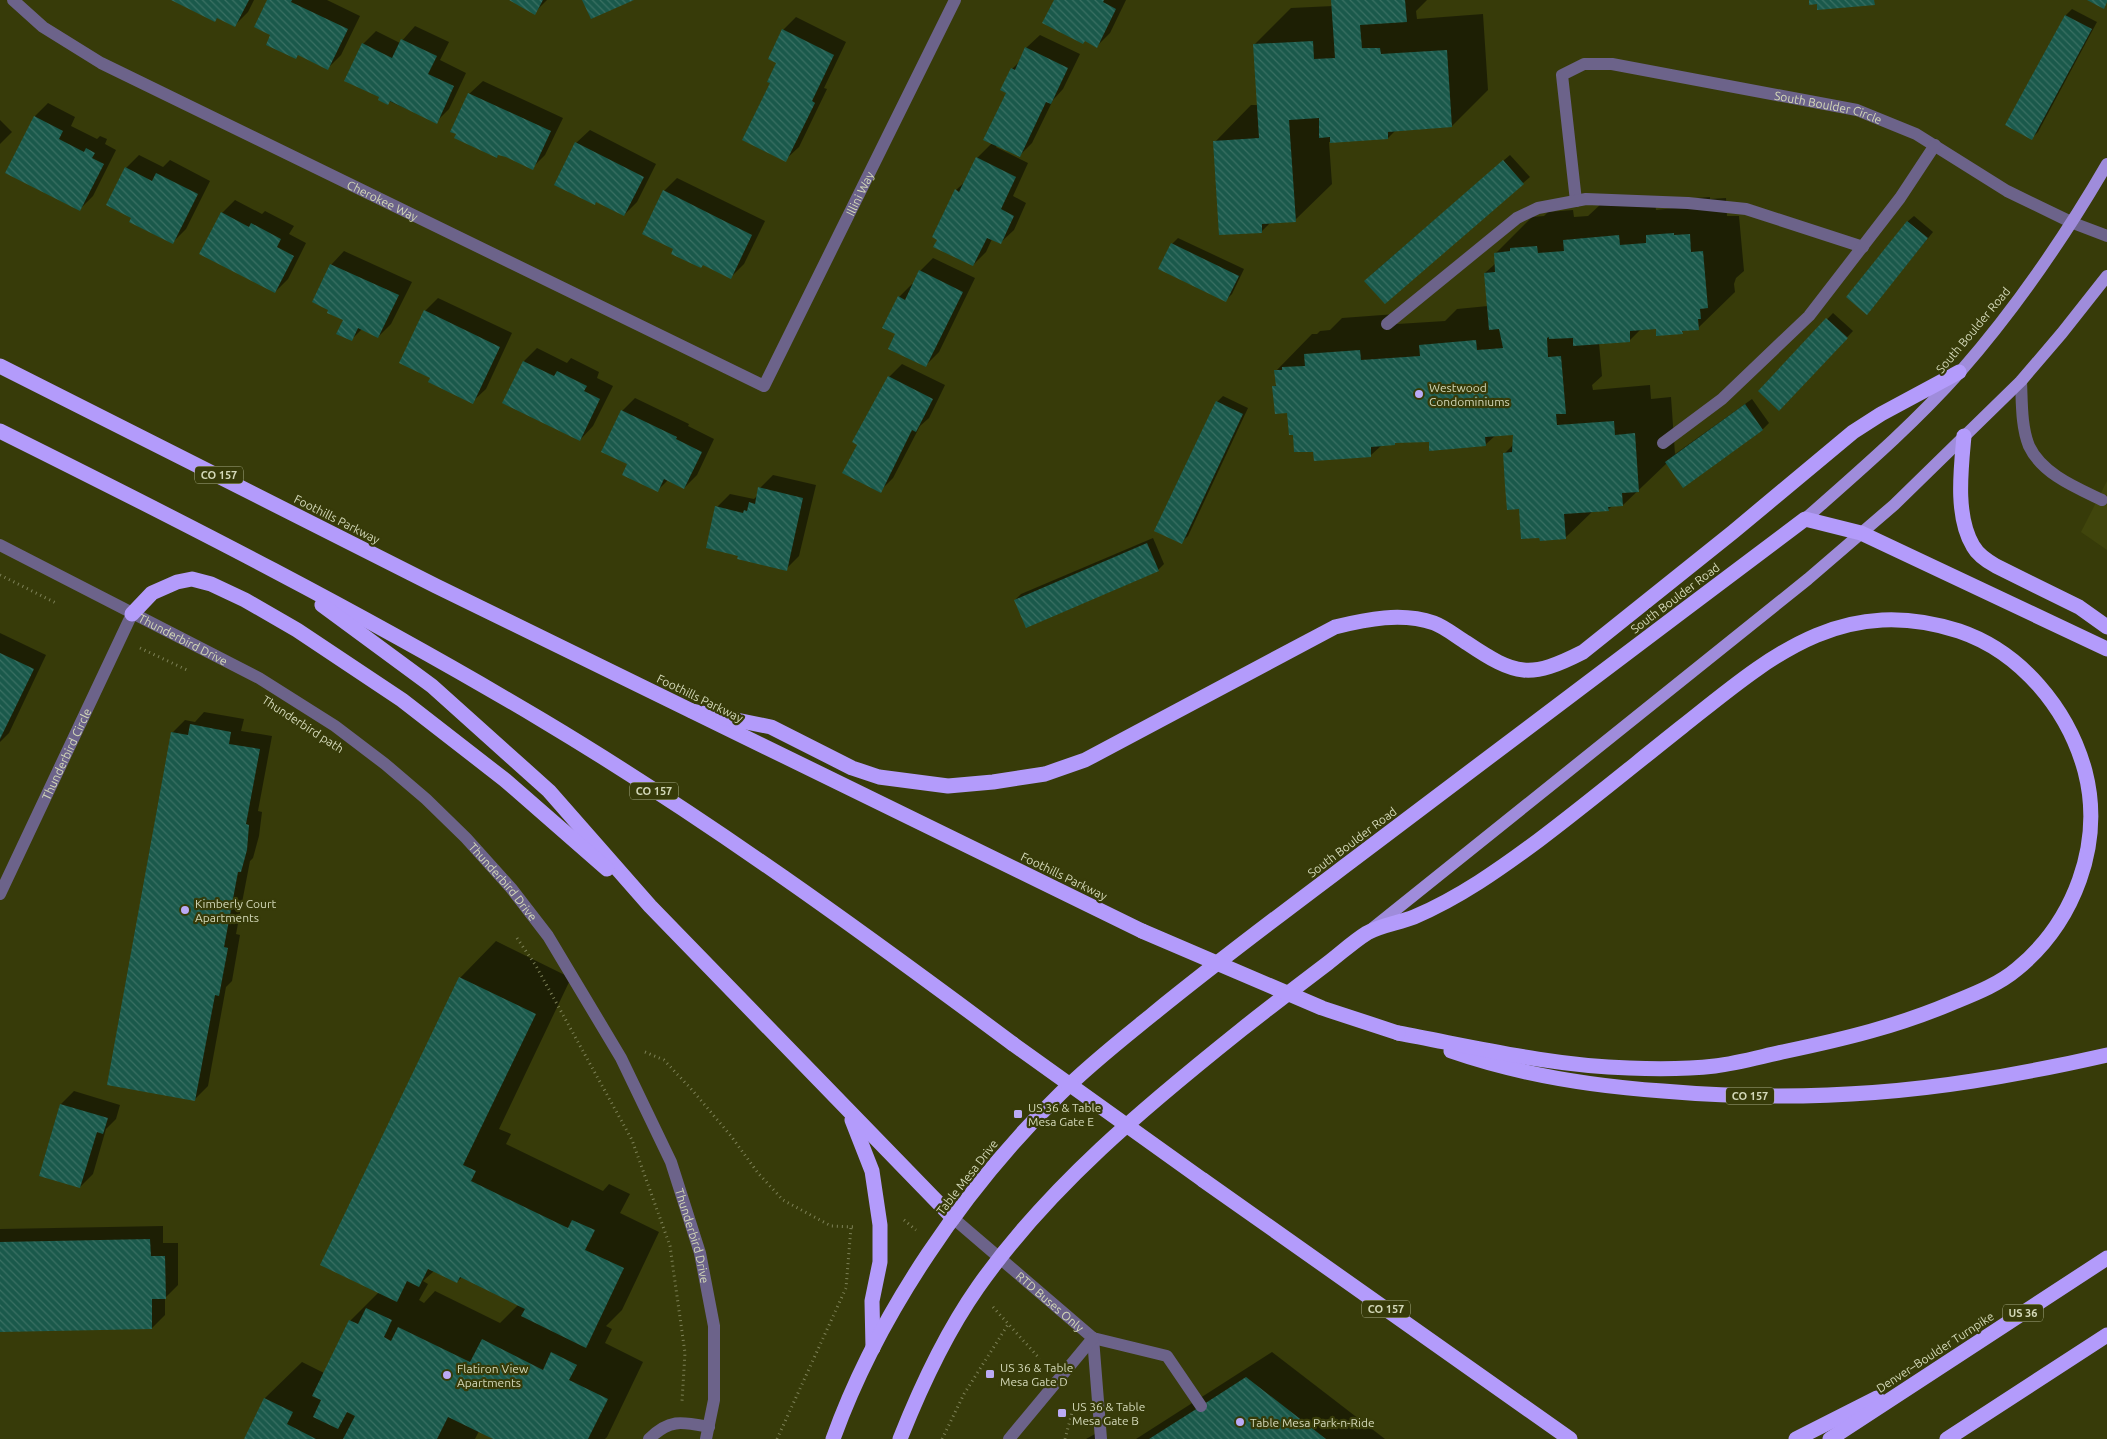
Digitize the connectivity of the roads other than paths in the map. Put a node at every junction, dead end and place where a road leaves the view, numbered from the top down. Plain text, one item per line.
1 (13, 0) edge
2 (955, 0) edge
3 (1935, 144) junction
4 (2107, 164) edge
5 (1576, 201) junction
6 (2073, 223) junction
7 (2107, 236) edge
8 (1863, 247) junction
9 (2107, 276) edge
10 (1387, 324) dead end
11 (0, 366) edge
12 (1959, 372) junction
13 (2021, 381) junction
14 (764, 386) joint
15 (0, 432) edge
16 (1964, 436) junction
17 (1663, 443) dead end
18 (2102, 500) dead end
19 (1805, 518) junction
20 (1861, 533) junction
21 (0, 545) edge
22 (274, 570) junction
23 (132, 614) junction
24 (2107, 627) edge
25 (2107, 650) edge
26 (692, 711) junction
27 (0, 894) edge
28 (650, 906) junction
29 (1369, 932) junction
30 (1190, 984) joint
31 (1398, 1032) junction
32 (2107, 1055) edge
33 (847, 1109) junction
34 (953, 1218) junction
35 (1000, 1258) junction
36 (2107, 1258) edge
37 (2107, 1335) edge
38 (1093, 1338) junction
39 (873, 1348) junction
40 (1939, 1368) junction
41 (1201, 1406) dead end
42 (707, 1433) edge
43 (1569, 1438) edge
44 (649, 1439) edge
45 (833, 1439) edge
46 (900, 1439) edge
47 (1009, 1439) edge
48 (1101, 1439) edge
49 (1796, 1439) edge
50 (1830, 1439) edge
51 (1947, 1439) edge

1 - 14 street, Cherokee Way
2 - 14 street, Illini Way
3 - 5 street, South Boulder Circle
3 - 6 street, South Boulder Circle
3 - 8 street
4 - 6 main road, South Boulder Road
5 - 8 street
5 - 10 street
6 - 7 street, South Boulder Circle
6 - 12 main road, South Boulder Road
8 - 17 street
9 - 13 main road
11 - 26 highway, Foothills Parkway / CO 157
12 - 19 main road, South Boulder Road
12 - 26 highway
13 - 16 main road
13 - 18 street
15 - 22 highway, CO 157
16 - 20 main road
16 - 24 highway
19 - 20 highway
19 - 30 highway, South Boulder Road
20 - 25 highway
20 - 29 main road
21 - 23 street, Thunderbird Drive
22 - 28 highway
22 - 43 highway, CO 157, bridge
23 - 27 street, Thunderbird Circle
23 - 28 highway
23 - 42 street, Thunderbird Drive
26 - 31 highway, Foothills Parkway / CO 157, bridge
28 - 33 highway
29 - 31 highway
29 - 35 highway
30 - 34 highway, Table Mesa Drive
31 - 32 highway, CO 157
33 - 34 highway
33 - 39 highway
34 - 35 street, RTD Buses Only
34 - 39 highway, Table Mesa Drive
35 - 38 street, RTD Buses Only
35 - 46 highway
36 - 40 highway, Denver–Boulder Turnpike / US 36
37 - 51 highway
38 - 41 street
38 - 47 street, RTD Buses Only
38 - 48 street
39 - 45 highway, Table Mesa Drive
40 - 49 highway
40 - 50 highway, Denver–Boulder Turnpike / US 36
42 - 44 street

